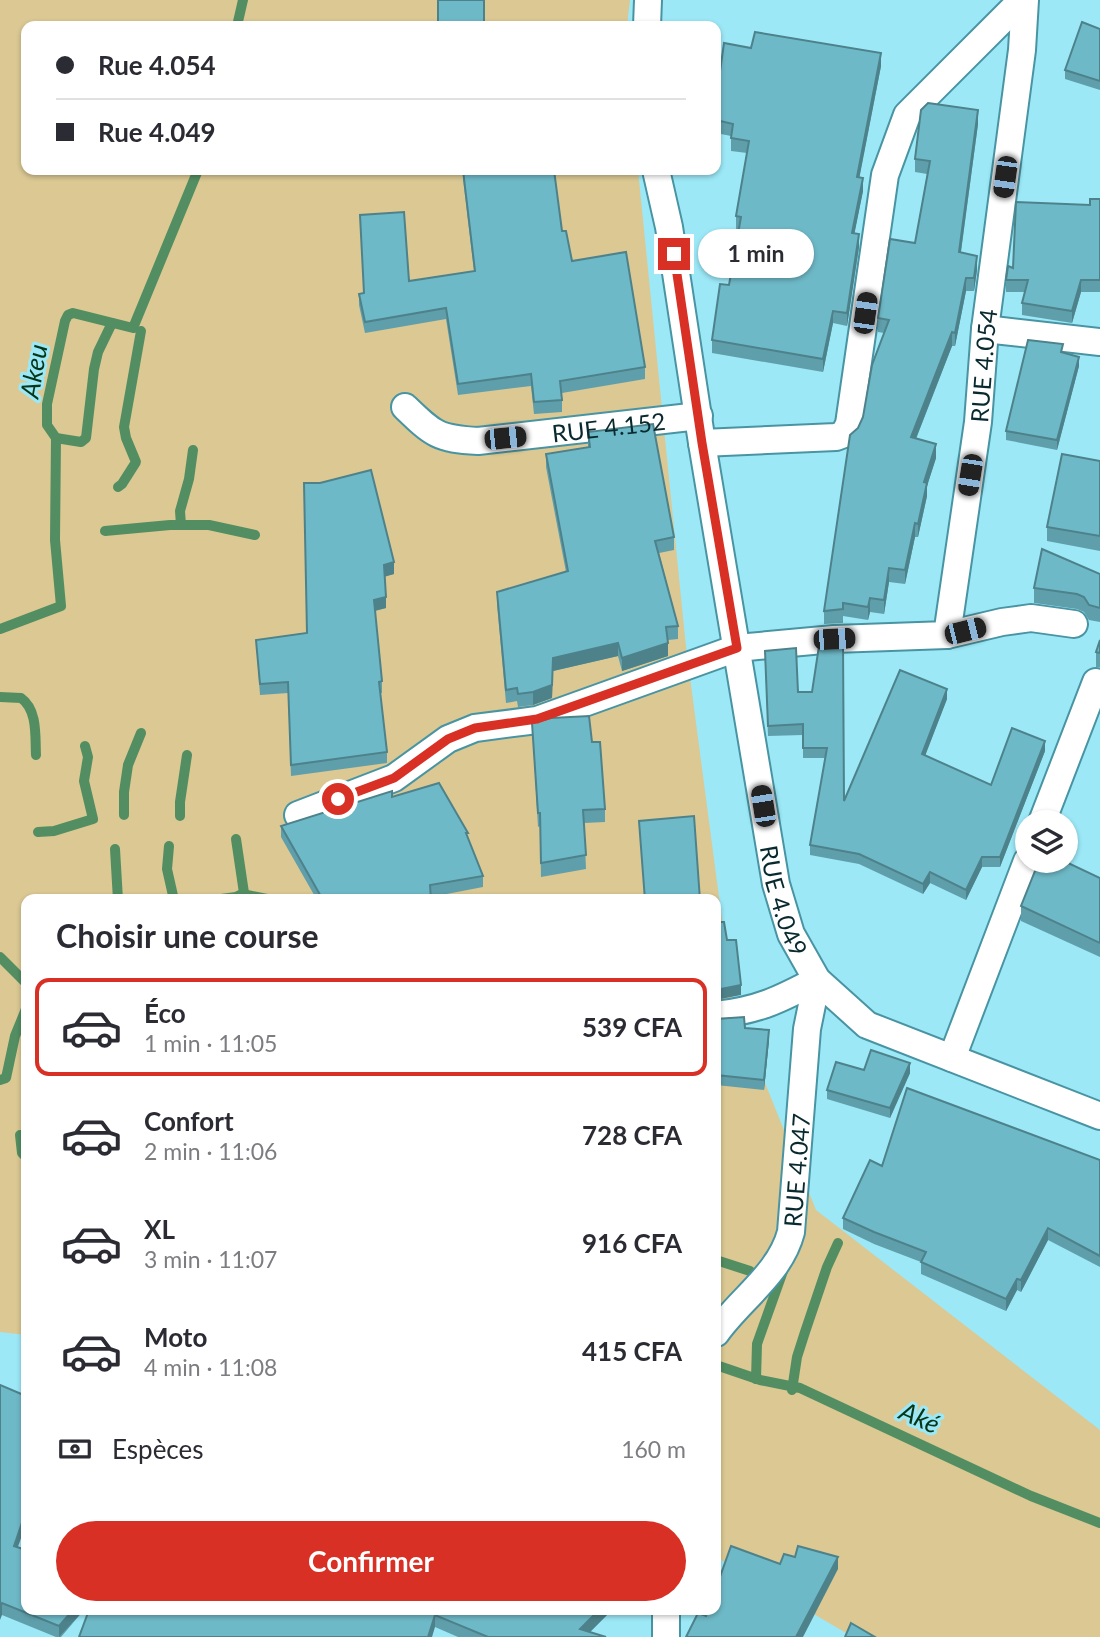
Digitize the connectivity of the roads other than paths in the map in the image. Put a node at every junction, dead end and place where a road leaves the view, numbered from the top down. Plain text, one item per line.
1 (648, 0) edge
2 (1024, 0) edge
3 (647, 21) edge
4 (657, 175) edge
5 (985, 329) junction
6 (1100, 342) edge
7 (405, 407) dead end
8 (699, 416) junction
9 (702, 443) junction
10 (1074, 624) dead end
11 (947, 635) junction
12 (737, 648) junction
13 (1096, 682) dead end
14 (1047, 810) edge
15 (298, 815) dead end
16 (1022, 873) edge
17 (817, 980) junction
18 (721, 1015) edge
19 (952, 1058) junction
20 (1100, 1116) edge
21 (721, 1327) edge
22 (666, 1615) edge
23 (666, 1637) edge

1 - 3 street
2 - 5 street, RUE 4.054
2 - 9 street
4 - 8 street, RUE 4.049
5 - 6 street
5 - 11 street, RUE 4.054
7 - 8 street, RUE 4.152
8 - 9 street, RUE 4.049
9 - 12 street, RUE 4.049
10 - 11 street
11 - 12 street
12 - 15 street
12 - 17 street, RUE 4.049
13 - 14 street
16 - 19 street
17 - 18 street
17 - 19 street, RUE 4.049
17 - 21 street, RUE 4.047
19 - 20 street, RUE 4.049
22 - 23 street

